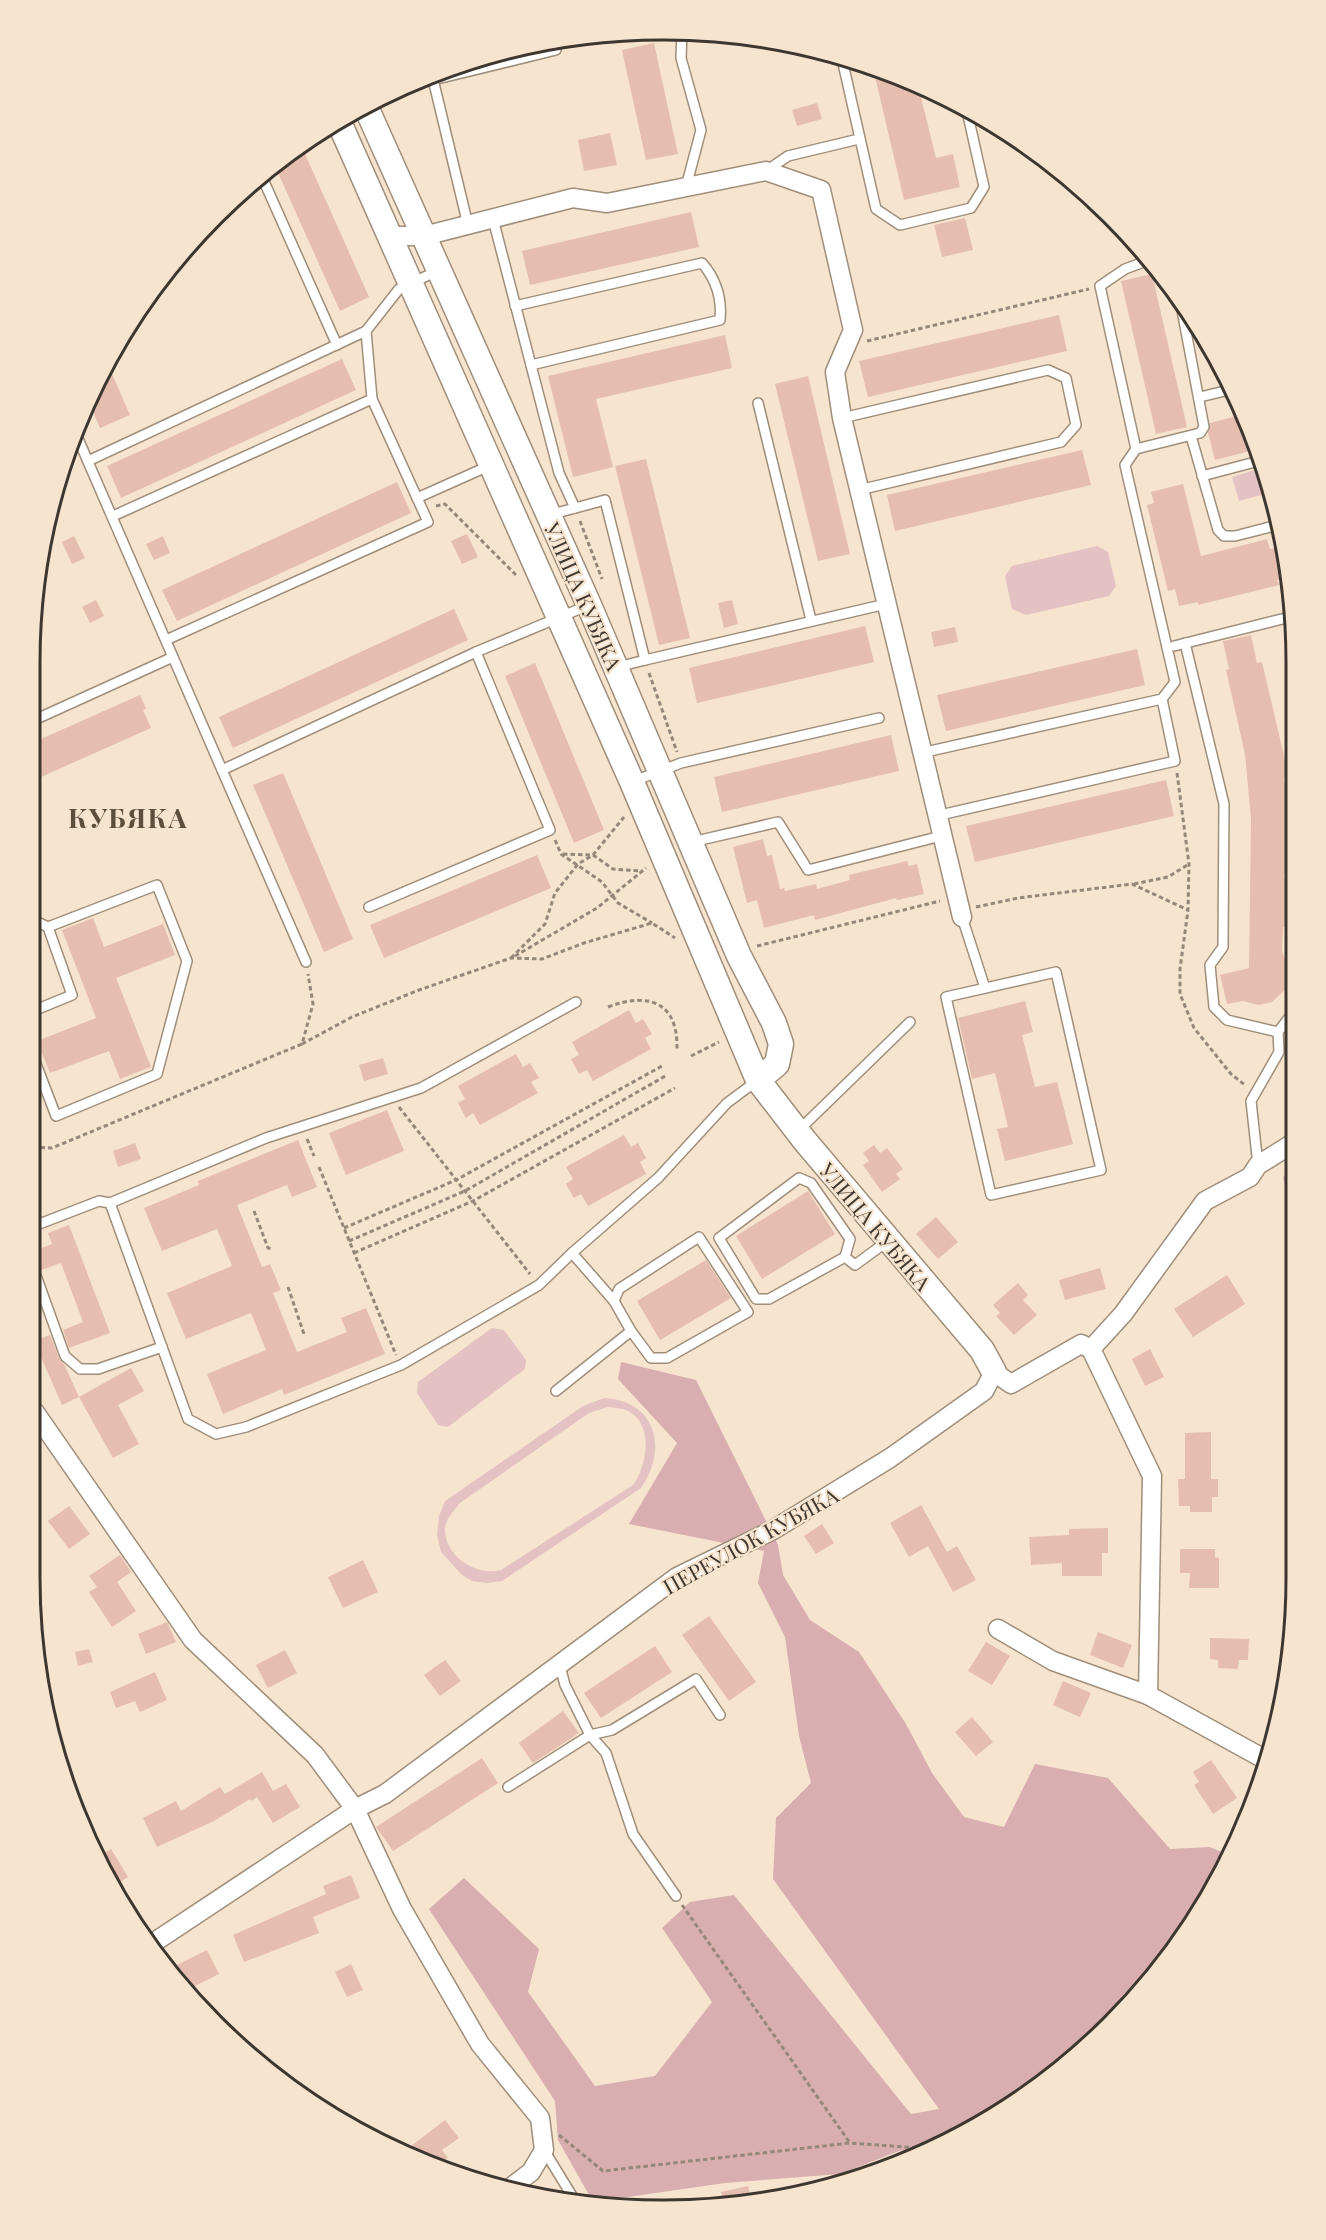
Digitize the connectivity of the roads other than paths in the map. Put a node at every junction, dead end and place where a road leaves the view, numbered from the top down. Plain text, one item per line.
1 (682, 41) edge
2 (556, 50) dead end
3 (507, 61) edge
4 (844, 68) edge
5 (435, 84) edge
6 (369, 115) edge
7 (969, 122) edge
8 (342, 130) edge
9 (860, 139) junction
10 (766, 171) junction
11 (265, 185) edge
12 (686, 187) junction
13 (493, 219) junction
14 (468, 225) junction
15 (390, 236) junction
16 (424, 236) junction
17 (1140, 263) edge
18 (440, 270) junction
19 (410, 283) junction
20 (515, 306) junction
21 (1185, 324) edge
22 (366, 331) junction
23 (1190, 332) edge
24 (1187, 333) junction
25 (337, 345) junction
26 (531, 365) junction
27 (1223, 392) edge
28 (1200, 397) junction
29 (372, 399) junction
30 (758, 403) dead end
31 (842, 418) junction
32 (1191, 436) junction
33 (81, 445) edge
34 (1136, 449) junction
35 (88, 461) junction
36 (1252, 463) edge
37 (492, 465) junction
38 (1202, 476) junction
39 (859, 490) junction
40 (417, 498) junction
41 (575, 508) junction
42 (549, 515) junction
43 (113, 516) junction
44 (1270, 527) edge
45 (886, 604) junction
46 (589, 605) junction
47 (560, 618) junction
48 (1284, 619) edge
49 (811, 620) junction
50 (166, 640) junction
51 (1185, 643) junction
52 (1174, 646) dead end
53 (476, 652) junction
54 (173, 657) junction
55 (645, 660) junction
56 (616, 668) junction
57 (1162, 699) junction
58 (40, 717) edge
59 (879, 718) dead end
60 (921, 753) junction
61 (671, 767) junction
62 (222, 770) junction
63 (632, 782) junction
64 (936, 816) junction
65 (941, 836) junction
66 (692, 842) junction
67 (369, 907) dead end
68 (959, 908) joint
69 (40, 923) edge
70 (48, 927) junction
71 (306, 962) road end
72 (984, 988) junction
73 (576, 1002) dead end
74 (40, 1008) edge
75 (910, 1022) dead end
76 (1286, 1022) edge
77 (1278, 1032) junction
78 (40, 1074) edge
79 (758, 1080) junction
80 (798, 1131) junction
81 (1286, 1148) edge
82 (1258, 1165) junction
83 (110, 1203) junction
84 (40, 1224) edge
85 (889, 1240) junction
86 (572, 1252) junction
87 (845, 1257) junction
88 (40, 1287) edge
89 (614, 1301) junction
90 (631, 1331) junction
91 (162, 1347) junction
92 (1091, 1349) junction
93 (994, 1372) junction
94 (556, 1391) dead end
95 (40, 1420) edge
96 (998, 1629) dead end
97 (560, 1666) junction
98 (1148, 1695) junction
99 (720, 1714) dead end
100 (590, 1735) junction
101 (1259, 1756) edge
102 (508, 1787) dead end
103 (355, 1809) junction
104 (676, 1896) road end
105 (157, 1940) edge
106 (544, 2150) junction
107 (518, 2182) edge
108 (570, 2192) edge

1 - 12 lane
2 - 3 lane
4 - 9 lane
5 - 14 lane
6 - 16 street, УЛИЦА КУБЯКА
7 - 9 lane
8 - 15 street, УЛИЦА КУБЯКА
9 - 10 lane
10 - 12 street
10 - 31 street
11 - 25 lane
12 - 13 street
13 - 14 street
13 - 20 lane
14 - 16 street
15 - 16 street
15 - 19 street, УЛИЦА КУБЯКА
16 - 18 street, УЛИЦА КУБЯКА
17 - 34 lane
18 - 19 lane
18 - 42 street, УЛИЦА КУБЯКА
19 - 22 lane
19 - 37 street, УЛИЦА КУБЯКА
20 - 26 lane
20 - 26 lane
21 - 24 lane
22 - 25 lane
22 - 29 lane
23 - 24 lane
24 - 28 lane
25 - 35 lane
26 - 41 lane
27 - 28 lane
28 - 32 lane
29 - 40 lane
29 - 43 lane
30 - 49 lane
31 - 39 street
31 - 39 lane
32 - 34 lane
32 - 38 lane
33 - 35 lane
34 - 57 lane
35 - 43 lane
36 - 38 lane
37 - 40 lane
37 - 47 street, УЛИЦА КУБЯКА
38 - 44 lane
39 - 45 street
40 - 50 lane
41 - 42 lane
41 - 55 lane
42 - 46 street, УЛИЦА КУБЯКА
43 - 50 lane
45 - 49 lane
45 - 60 street
46 - 47 lane
46 - 56 street, УЛИЦА КУБЯКА
47 - 53 lane
47 - 63 street, УЛИЦА КУБЯКА
48 - 51 lane
49 - 55 lane
50 - 54 lane
51 - 52 lane
51 - 77 lane
53 - 62 lane
53 - 67 lane
54 - 58 lane
54 - 62 lane
55 - 56 lane
56 - 61 street, УЛИЦА КУБЯКА
57 - 60 lane
57 - 64 lane
59 - 61 lane
60 - 64 street
61 - 63 lane
61 - 66 street, УЛИЦА КУБЯКА
62 - 71 lane
63 - 79 street, УЛИЦА КУБЯКА
64 - 65 street
65 - 66 lane
65 - 68 street
66 - 79 street, УЛИЦА КУБЯКА
68 - 72 lane
69 - 70 lane
70 - 74 lane
70 - 78 lane
72 - 72 lane
73 - 83 lane
75 - 80 lane
76 - 77 lane
77 - 82 lane
79 - 80 street, УЛИЦА КУБЯКА
79 - 86 lane
80 - 85 street, УЛИЦА КУБЯКА
81 - 82 street
82 - 92 street
83 - 84 lane
83 - 91 lane
85 - 87 lane
85 - 93 street, УЛИЦА КУБЯКА
86 - 89 lane
86 - 91 lane
87 - 87 lane
88 - 91 lane
89 - 90 lane
89 - 90 lane
90 - 94 lane
92 - 93 street
92 - 98 street
93 - 97 street, ПЕРЕУЛОК КУБЯКА
95 - 103 street
96 - 98 street
97 - 100 lane
97 - 103 street, ПЕРЕУЛОК КУБЯКА
98 - 101 street
99 - 100 lane
100 - 102 lane
100 - 104 lane
103 - 105 street, ПЕРЕУЛОК КУБЯКА
103 - 106 street
106 - 107 street
106 - 108 lane

